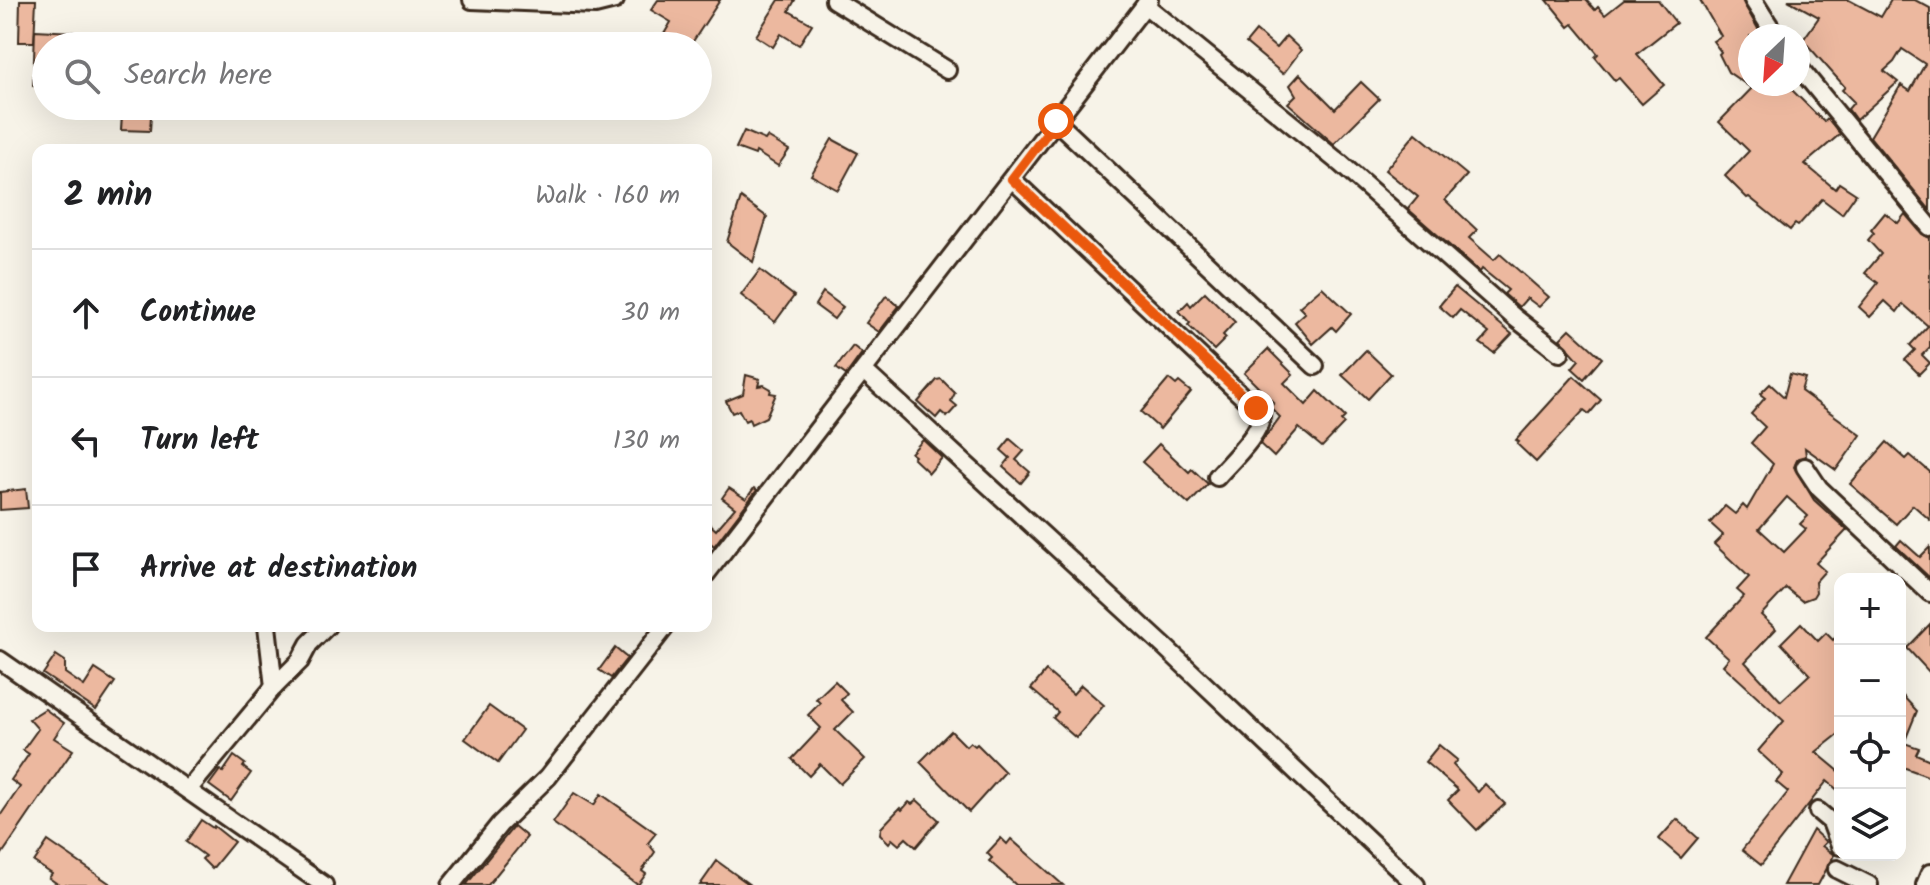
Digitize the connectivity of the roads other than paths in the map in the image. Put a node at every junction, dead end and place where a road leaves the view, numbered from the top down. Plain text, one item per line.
1 (472, 0) edge
2 (615, 0) edge
3 (834, 0) edge
4 (1753, 0) edge
5 (1147, 2) edge
6 (1768, 24) edge
7 (947, 70) dead end
8 (1810, 81) edge
9 (1056, 121) junction
10 (1012, 179) junction
11 (1930, 227) edge
12 (1560, 353) dead end
13 (1315, 366) dead end
14 (864, 371) junction
15 (1805, 467) dead end
16 (1217, 477) dead end
17 (712, 566) edge
18 (1930, 593) edge
19 (268, 632) edge
20 (321, 632) edge
21 (661, 632) edge
22 (0, 660) edge
23 (274, 687) junction
24 (188, 790) junction
25 (1818, 811) dead end
26 (1834, 830) edge
27 (1836, 870) edge
28 (1930, 873) edge
29 (324, 885) edge
30 (451, 885) edge
31 (1416, 885) edge
32 (1869, 885) edge
33 (1925, 885) edge

1 - 2 street
3 - 7 street
4 - 6 street
5 - 9 street
5 - 12 street
8 - 11 street
9 - 10 street
9 - 13 street
10 - 14 street
10 - 16 street
14 - 17 street
14 - 31 street
15 - 18 street
19 - 23 street
20 - 23 street
21 - 30 street
22 - 24 street
23 - 24 street
24 - 29 street
25 - 26 street
27 - 32 street
28 - 33 street

